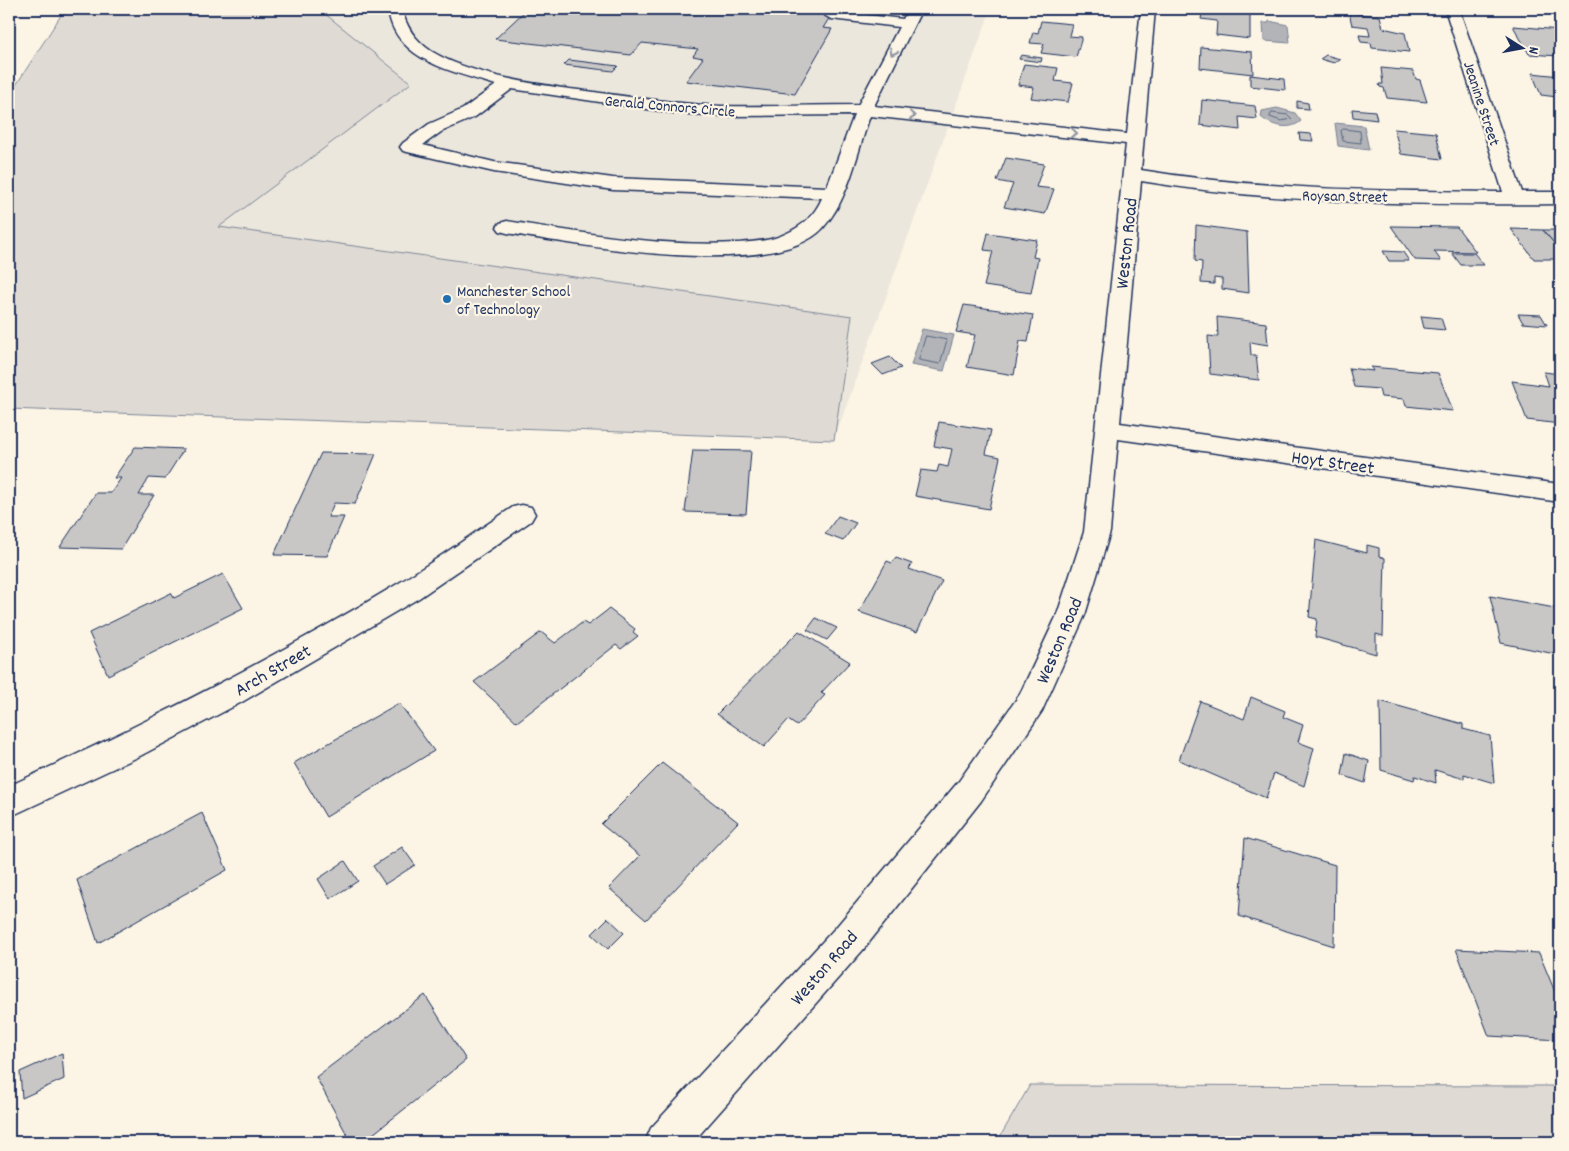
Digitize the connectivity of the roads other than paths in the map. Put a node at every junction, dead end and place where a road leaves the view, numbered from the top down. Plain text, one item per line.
1 (395, 9) edge
2 (915, 9) edge
3 (1148, 9) edge
4 (1452, 9) edge
5 (1547, 9) edge
6 (1560, 10) edge
7 (831, 15) dead end
8 (908, 24) junction
9 (509, 84) junction
10 (864, 110) junction
11 (1135, 140) junction
12 (1132, 174) junction
13 (833, 193) junction
14 (1514, 198) junction
15 (1560, 198) edge
16 (507, 227) dead end
17 (1106, 429) junction
18 (1560, 493) edge
19 (522, 514) dead end
20 (9, 802) edge
21 (665, 1142) edge

1 - 9 street, Gerald Connors Circle
2 - 8 street
3 - 11 street, Weston Road
4 - 14 street, Jeanine Street
5 - 6 street
7 - 8 street
8 -> 10 street
9 - 10 street, Gerald Connors Circle
9 - 13 street
10 -> 11 street, Gerald Connors Circle
10 - 13 street
11 - 12 street, Weston Road
12 - 14 street, Roysan Street
12 - 17 street, Weston Road
13 - 16 street
14 - 15 street, Roysan Street
17 - 18 street, Hoyt Street
17 - 21 street, Weston Road
19 - 20 street, Arch Street

